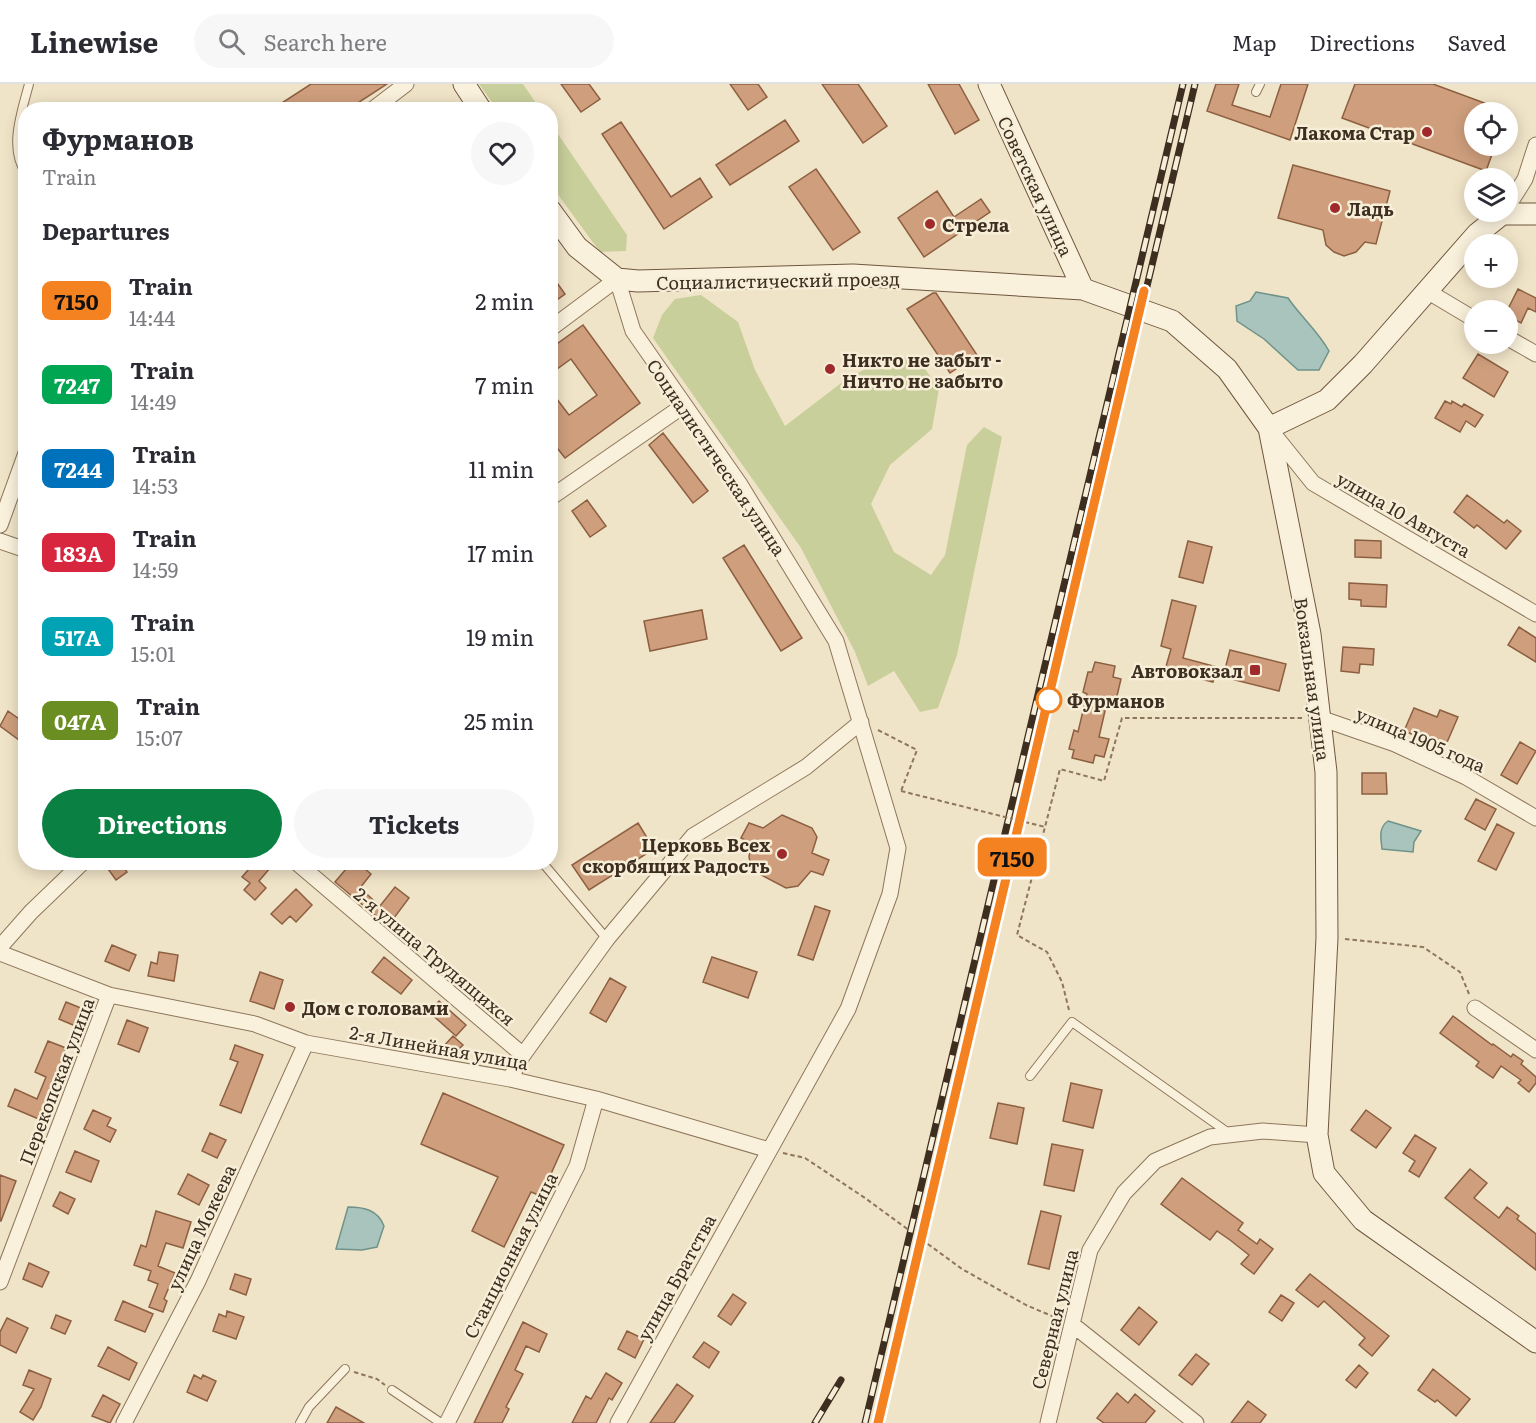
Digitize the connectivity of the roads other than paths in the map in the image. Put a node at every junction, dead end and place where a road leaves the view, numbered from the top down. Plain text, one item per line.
1 (29, 84) edge
2 (406, 84) edge
3 (464, 84) edge
4 (989, 84) edge
5 (1260, 84) edge
6 (1256, 92) dead end
7 (24, 102) edge
8 (382, 102) edge
9 (476, 102) edge
10 (18, 128) edge
11 (1536, 145) edge
12 (18, 162) edge
13 (1518, 189) edge
14 (1518, 212) edge
15 (1536, 214) edge
16 (558, 221) edge
17 (1490, 222) edge
18 (617, 279) junction
19 (1083, 289) junction
20 (1427, 291) junction
21 (1464, 313) edge
22 (558, 323) edge
23 (1518, 344) edge
24 (1536, 354) edge
25 (683, 406) junction
26 (1269, 428) junction
27 (18, 475) edge
28 (558, 492) edge
29 (0, 525) edge
30 (0, 541) edge
31 (18, 547) edge
32 (1536, 614) edge
33 (1320, 718) junction
34 (861, 722) junction
35 (1536, 818) edge
36 (74, 870) edge
37 (305, 870) edge
38 (549, 870) edge
39 (607, 939) junction
40 (0, 947) edge
41 (0, 953) edge
42 (109, 995) junction
43 (1475, 1008) road end
44 (306, 1043) junction
45 (1536, 1050) edge
46 (522, 1055) junction
47 (1030, 1076) dead end
48 (510, 1078) junction
49 (596, 1099) junction
50 (1231, 1135) junction
51 (1317, 1135) junction
52 (769, 1150) junction
53 (0, 1282) edge
54 (1073, 1325) junction
55 (1536, 1342) edge
56 (345, 1370) road end
57 (392, 1390) road end
58 (124, 1423) edge
59 (300, 1423) edge
60 (441, 1423) edge
61 (447, 1423) edge
62 (618, 1423) edge
63 (1048, 1423) edge
64 (1196, 1423) edge

1 - 7 lane
2 - 8 street
3 - 9 main road
4 - 19 main road, Советская улица
5 - 6 lane
10 - 12 lane
11 - 13 street
14 - 15 main road
16 - 18 main road
17 - 20 main road
18 - 19 main road, Социалистический проезд
18 - 22 street
18 - 25 street, Социалистическая улица
19 - 26 main road, Вокзальная улица
20 - 21 street
20 - 26 main road
23 - 24 street
25 - 28 street
25 - 34 street, Социалистическая улица
26 - 32 street, улица 10 Августа
26 - 33 main road, Вокзальная улица
27 - 29 street
30 - 31 street
33 - 35 street, улица 1905 года
33 - 51 main road, Вокзальная улица
34 - 39 street
34 - 52 street, Социалистическая улица
36 - 40 street
37 - 46 street, 2-я улица Трудящихся
38 - 39 lane
39 - 46 street
41 - 42 street, 2-я Линейная улица
42 - 44 street, 2-я Линейная улица
42 - 53 street, Перекопская улица
43 - 45 street
44 - 48 street, 2-я Линейная улица
44 - 58 street, улица Мокеева
46 - 48 street
47 - 50 lane
48 - 49 street, 2-я Линейная улица
49 - 52 street, 2-я Линейная улица
49 - 61 street, Станционная улица
50 - 51 street, Северная улица
50 - 54 street, Северная улица
51 - 55 main road, Вокзальная улица
52 - 62 street, улица Братства
54 - 63 street, Северная улица
54 - 64 street
56 - 59 lane
57 - 60 lane

